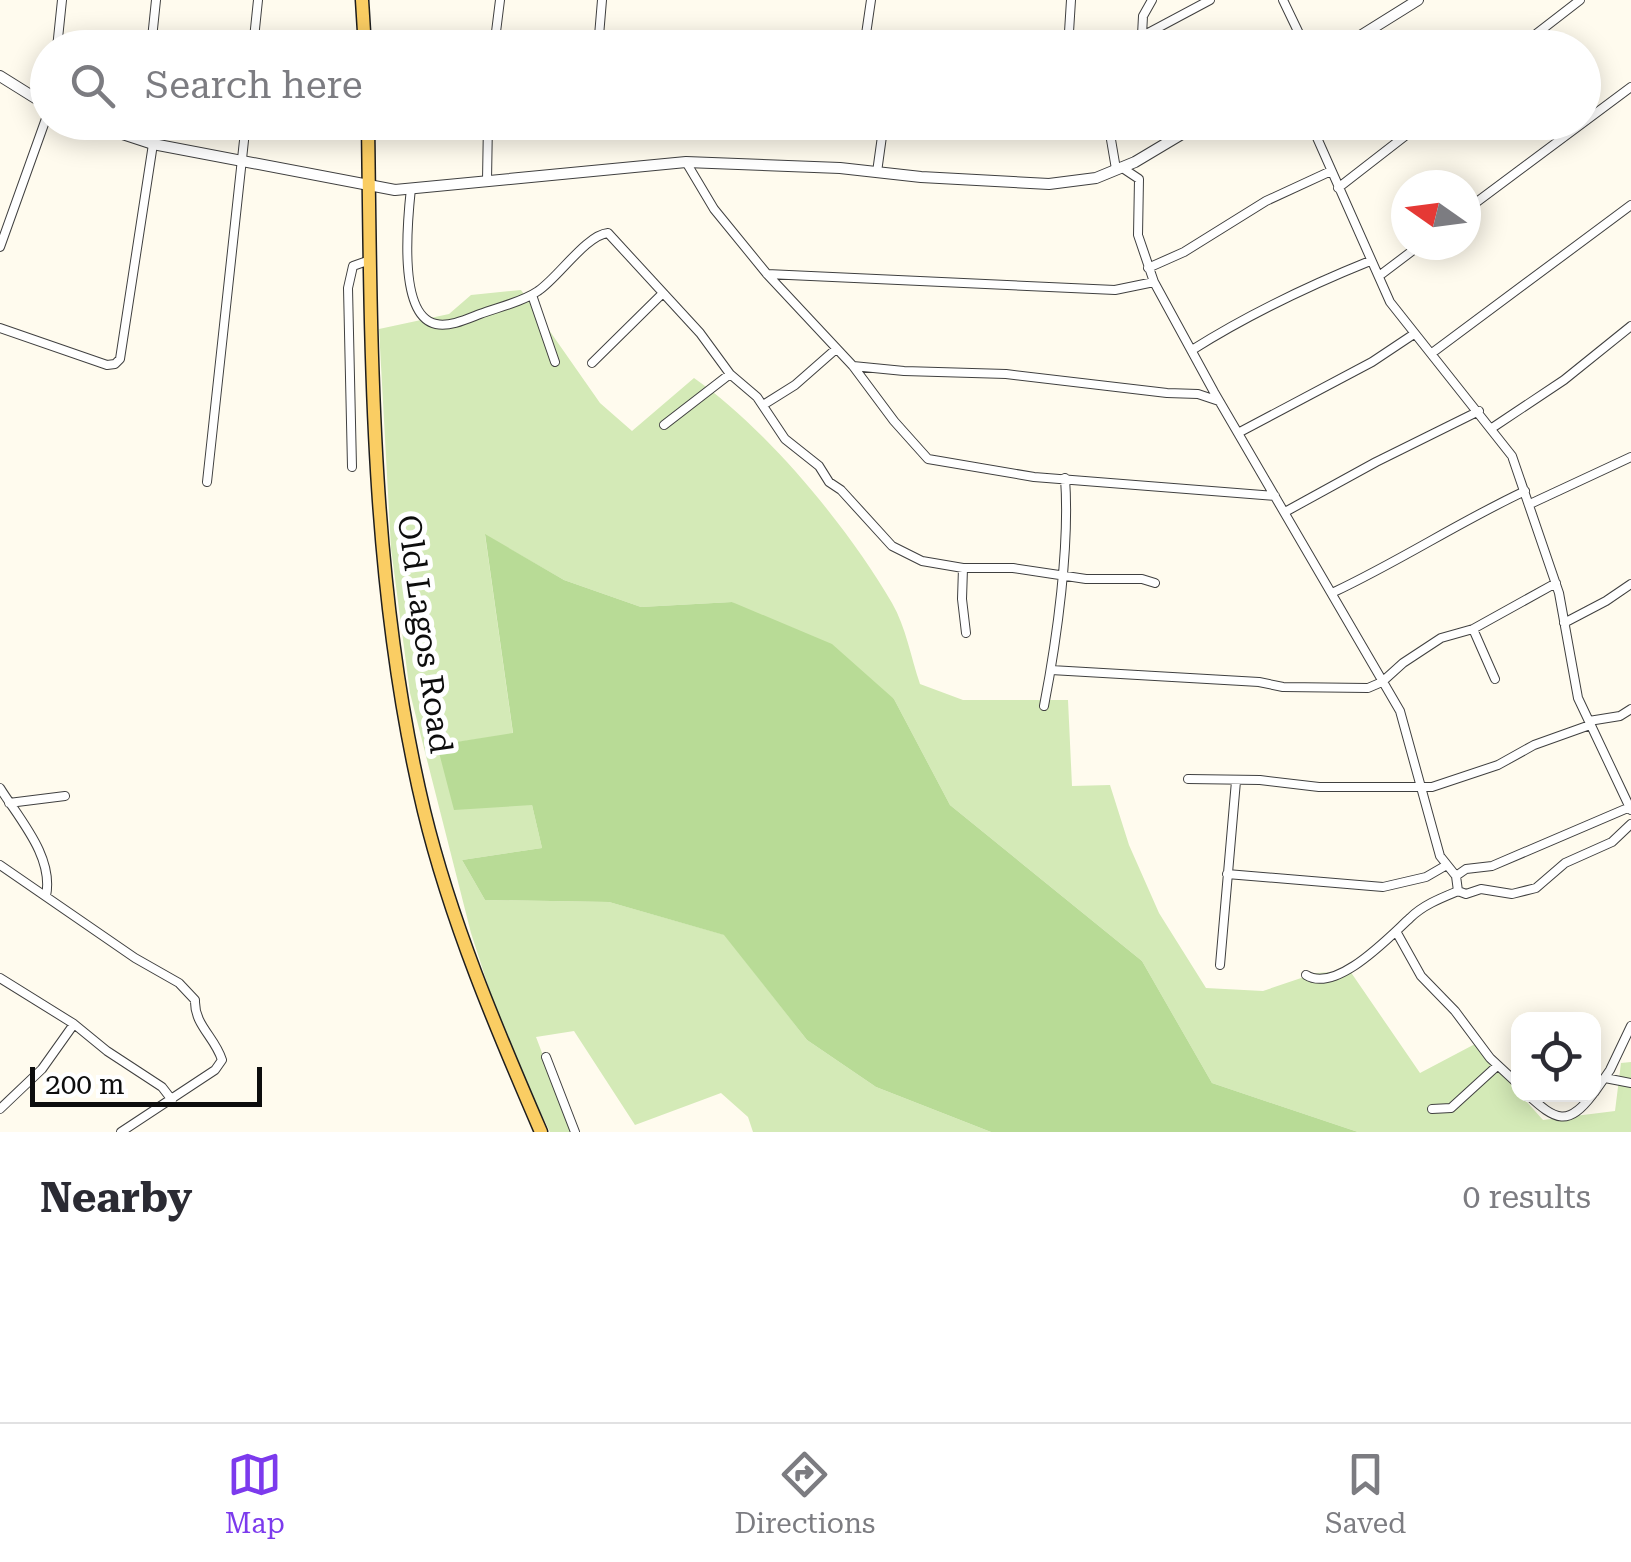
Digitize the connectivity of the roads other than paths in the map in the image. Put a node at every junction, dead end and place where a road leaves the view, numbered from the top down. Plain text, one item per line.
1 (62, 0) edge
2 (156, 0) edge
3 (258, 0) edge
4 (362, 0) edge
5 (500, 0) edge
6 (602, 0) edge
7 (871, 0) edge
8 (1071, 0) edge
9 (1152, 0) edge
10 (1210, 0) edge
11 (1283, 0) edge
12 (1418, 0) edge
13 (1580, 0) edge
14 (58, 30) edge
15 (153, 30) edge
16 (255, 30) edge
17 (363, 30) edge
18 (496, 30) edge
19 (600, 30) edge
20 (867, 30) edge
21 (1069, 30) edge
22 (1142, 30) edge
23 (1152, 30) edge
24 (1297, 30) edge
25 (1370, 30) edge
26 (1541, 30) edge
27 (0, 76) edge
28 (1631, 87) edge
29 (30, 97) edge
30 (1601, 109) edge
31 (37, 140) edge
32 (141, 140) edge
33 (150, 140) edge
34 (244, 140) edge
35 (368, 140) edge
36 (488, 140) edge
37 (881, 140) edge
38 (1112, 140) edge
39 (1170, 140) edge
40 (1318, 140) edge
41 (1400, 140) edge
42 (1560, 140) edge
43 (150, 143) junction
44 (242, 160) junction
45 (686, 162) junction
46 (1119, 168) junction
47 (1331, 171) junction
48 (877, 172) junction
49 (488, 180) junction
50 (369, 186) junction
51 (411, 188) junction
52 (1338, 188) junction
53 (1481, 199) edge
54 (1631, 205) edge
55 (0, 247) edge
56 (372, 260) junction
57 (1400, 260) edge
58 (1370, 261) junction
59 (1148, 268) junction
60 (767, 274) junction
61 (1378, 276) junction
62 (1154, 282) junction
63 (662, 294) junction
64 (532, 295) junction
65 (1631, 326) edge
66 (0, 328) edge
67 (1414, 334) junction
68 (836, 349) junction
69 (1192, 350) junction
70 (1432, 354) junction
71 (554, 362) dead end
72 (592, 363) dead end
73 (852, 366) junction
74 (876, 370) junction
75 (730, 374) junction
76 (864, 380) junction
77 (1209, 383) junction
78 (1198, 394) junction
79 (1219, 401) junction
80 (763, 405) junction
81 (1480, 411) junction
82 (664, 425) dead end
83 (1492, 428) junction
84 (1238, 433) junction
85 (1631, 457) edge
86 (352, 467) dead end
87 (1065, 478) junction
88 (206, 482) dead end
89 (1525, 491) junction
90 (1275, 496) junction
91 (1530, 504) junction
92 (1285, 512) junction
93 (963, 568) junction
94 (1061, 573) junction
95 (1155, 582) dead end
96 (1556, 582) junction
97 (1631, 584) edge
98 (1334, 592) junction
99 (1564, 623) junction
100 (1473, 629) junction
101 (966, 633) dead end
102 (1051, 670) junction
103 (1494, 679) dead end
104 (1382, 682) junction
105 (1044, 706) dead end
106 (1631, 709) edge
107 (1589, 723) junction
108 (1188, 779) dead end
109 (1236, 781) junction
110 (0, 788) edge
111 (1422, 788) junction
112 (65, 796) dead end
113 (9, 803) junction
114 (1630, 808) edge
115 (1631, 824) edge
116 (0, 865) edge
117 (1445, 866) junction
118 (1227, 874) junction
119 (1456, 876) junction
120 (1458, 891) junction
121 (46, 896) junction
122 (1397, 933) junction
123 (1220, 964) dead end
124 (1306, 975) dead end
125 (0, 978) edge
126 (74, 1024) junction
127 (1631, 1026) edge
128 (546, 1058) dead end
129 (1497, 1066) junction
130 (1511, 1078) edge
131 (1604, 1078) junction
132 (1601, 1082) edge
133 (1631, 1083) edge
134 (172, 1100) junction
135 (1536, 1102) edge
136 (1586, 1102) edge
137 (0, 1109) edge
138 (1432, 1110) dead end
139 (120, 1132) edge
140 (541, 1132) edge
141 (575, 1132) edge

1 - 14 street
2 - 15 street
3 - 16 street
4 - 17 main road
5 - 18 street
6 - 19 street
7 - 20 street
8 - 21 street
9 - 22 street
10 - 23 street
11 - 24 street
12 - 25 street
13 - 26 street
27 - 29 street
28 - 30 street
31 - 55 street
32 - 43 street
33 - 43 street
34 - 44 street
35 - 50 main road, Old Lagos Road
36 - 49 street
37 - 48 street
38 - 46 street
39 - 46 street
40 - 47 street
41 - 52 street
42 - 53 street
43 - 44 street
43 - 66 street
44 - 50 street
44 - 88 street
45 - 48 street
45 - 49 street
45 - 60 street
46 - 48 street
46 - 59 street
47 - 52 street
47 - 59 street
49 - 51 street
50 - 51 street
50 - 56 main road, Old Lagos Road
51 - 64 street
52 - 58 street
54 - 70 street
56 - 86 street
56 - 140 main road, Old Lagos Road
57 - 61 street
58 - 61 street
58 - 69 street
59 - 62 street
60 - 62 street
60 - 68 street
61 - 67 street
62 - 69 street
63 - 64 street
63 - 72 street
63 - 75 street
64 - 71 street
65 - 83 street
67 - 70 street
67 - 84 street
68 - 73 street
68 - 80 street
69 - 77 street
70 - 81 street
73 - 74 street
73 - 76 street
74 - 76 street
74 - 78 street
75 - 80 street
75 - 82 street
76 - 87 street
77 - 78 street
77 - 79 street
78 - 79 street
79 - 84 street
80 - 93 street
81 - 83 street
81 - 92 street
83 - 89 street
84 - 90 street
85 - 91 street
87 - 90 street
87 - 94 street
89 - 91 street
89 - 98 street
90 - 92 street
91 - 96 street
92 - 98 street
93 - 94 street
93 - 101 street
94 - 95 street
94 - 102 street
96 - 99 street
96 - 100 street
97 - 99 street
98 - 104 street
99 - 107 street
100 - 103 street
100 - 104 street
102 - 104 street
102 - 105 street
104 - 111 street
106 - 107 street
107 - 111 street
107 - 114 street
108 - 109 street
109 - 111 street
109 - 118 street
110 - 113 street
111 - 117 street
112 - 113 street
113 - 121 street
114 - 119 street
115 - 120 street
116 - 121 street
117 - 118 street
117 - 119 street
118 - 123 street
119 - 120 street
120 - 122 street
121 - 134 street
122 - 124 street
122 - 129 street
125 - 126 street
126 - 134 street
126 - 137 street
127 - 131 street
128 - 141 street
129 - 130 street
129 - 138 street
131 - 132 street
131 - 133 street
134 - 139 street
135 - 136 street

